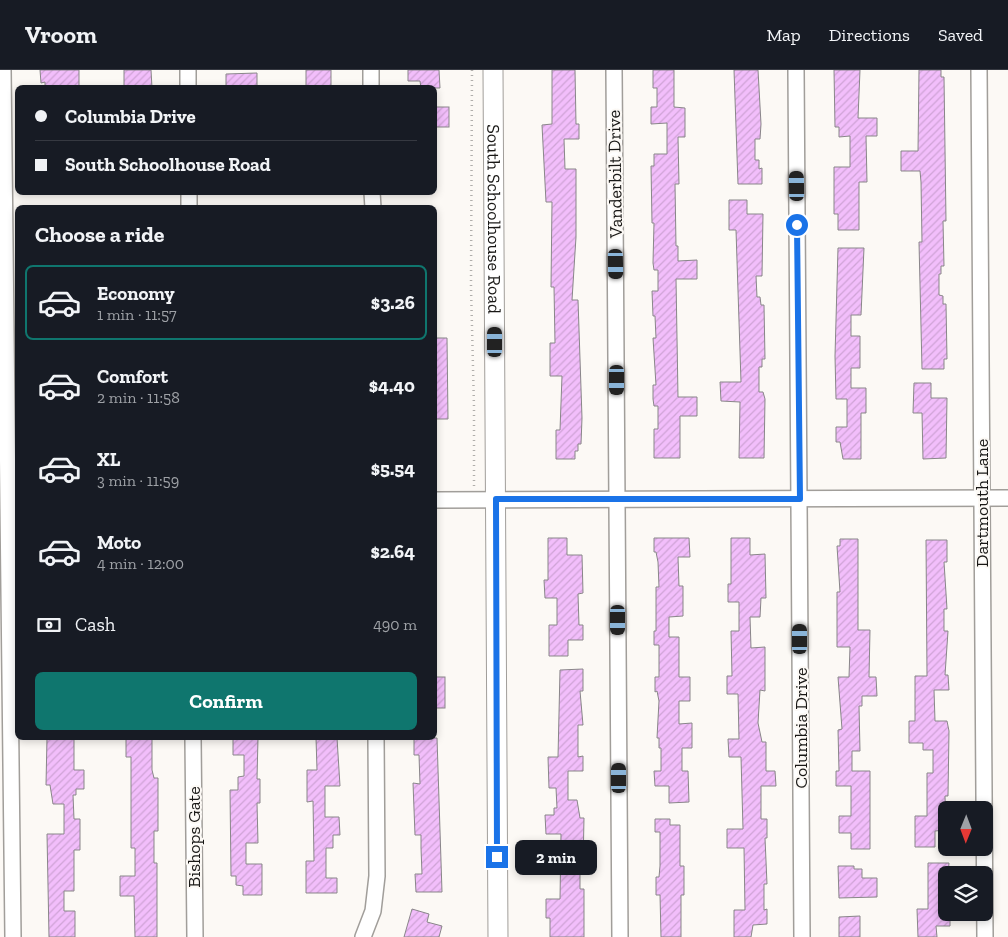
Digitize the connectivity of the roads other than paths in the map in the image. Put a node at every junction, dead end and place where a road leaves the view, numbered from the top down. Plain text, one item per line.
1 (4, 70) edge
2 (188, 70) edge
3 (371, 70) edge
4 (493, 70) edge
5 (614, 70) edge
6 (796, 70) edge
7 (979, 70) edge
8 (188, 85) edge
9 (372, 85) edge
10 (982, 498) junction
11 (1008, 498) edge
12 (496, 499) junction
13 (618, 499) junction
14 (800, 499) junction
15 (437, 500) edge
16 (8, 506) edge
17 (193, 740) edge
18 (376, 740) edge
19 (12, 937) edge
20 (195, 937) edge
21 (363, 937) edge
22 (498, 937) edge
23 (620, 937) edge
24 (802, 937) edge
25 (985, 937) edge

1 - 16 street
2 - 8 street
3 - 9 street
4 - 12 street, South Schoolhouse Road
5 - 13 street, Vanderbilt Drive
6 - 14 street, Columbia Drive
7 - 10 street, Dartmouth Lane
10 - 11 street
10 - 14 street
10 - 25 street, Dartmouth Lane
12 - 13 street
12 - 15 street
12 - 22 street, South Schoolhouse Road
13 - 14 street
13 - 23 street, Vanderbilt Drive
14 - 24 street, Columbia Drive
16 - 19 street
17 - 20 street, Bishops Gate
18 - 21 street

